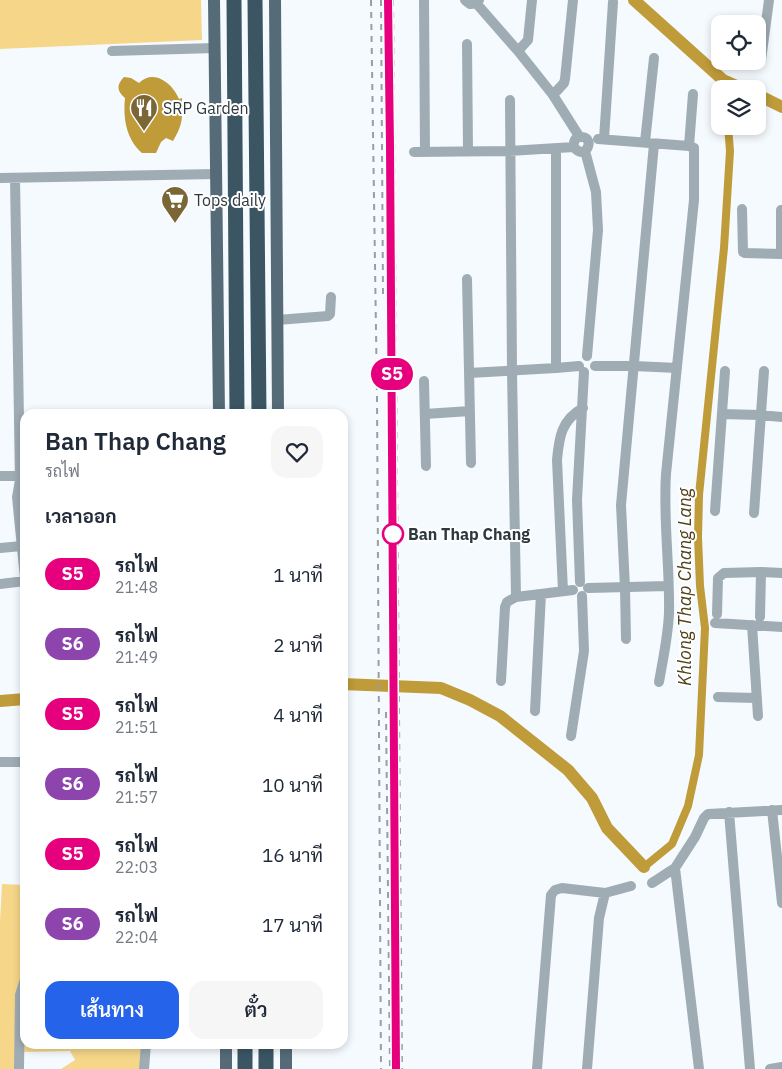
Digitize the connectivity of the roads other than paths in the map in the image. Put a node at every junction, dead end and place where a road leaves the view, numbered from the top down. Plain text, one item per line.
1 (214, 0) edge
2 (234, 0) edge
3 (255, 0) edge
4 (275, 0) edge
5 (424, 0) edge
6 (465, 0) edge
7 (532, 0) edge
8 (573, 0) edge
9 (769, 0) edge
10 (477, 2) edge
11 (613, 2) dead end
12 (766, 20) edge
13 (467, 44) dead end
14 (215, 48) junction
15 (112, 51) dead end
16 (518, 51) junction
17 (654, 58) dead end
18 (693, 94) dead end
19 (553, 95) junction
20 (510, 100) dead end
21 (583, 138) junction
22 (604, 139) junction
23 (650, 143) junction
24 (688, 146) junction
25 (574, 148) junction
26 (556, 150) junction
27 (468, 151) junction
28 (509, 151) junction
29 (585, 151) junction
30 (414, 152) dead end
31 (425, 152) junction
32 (216, 174) junction
33 (0, 178) edge
34 (15, 178) junction
35 (742, 209) dead end
36 (781, 210) edge
37 (782, 254) edge
38 (467, 279) dead end
39 (331, 297) dead end
40 (277, 320) junction
41 (587, 356) junction
42 (595, 366) junction
43 (634, 366) junction
44 (556, 368) junction
45 (677, 368) junction
46 (581, 369) junction
47 (512, 371) junction
48 (725, 371) dead end
49 (764, 371) dead end
50 (469, 373) junction
51 (424, 381) dead end
52 (583, 408) junction
53 (219, 409) edge
54 (237, 409) edge
55 (259, 409) edge
56 (278, 409) edge
57 (470, 411) junction
58 (425, 414) junction
59 (722, 414) junction
60 (760, 415) junction
61 (782, 417) edge
62 (471, 463) dead end
63 (426, 466) dead end
64 (0, 476) edge
65 (20, 476) junction
66 (715, 510) dead end
67 (754, 513) dead end
68 (20, 527) edge
69 (20, 546) edge
70 (0, 548) edge
71 (762, 572) junction
72 (782, 573) edge
73 (20, 581) edge
74 (0, 584) edge
75 (668, 586) junction
76 (625, 588) junction
77 (577, 590) junction
78 (541, 594) junction
79 (516, 597) junction
80 (760, 617) dead end
81 (752, 625) junction
82 (782, 628) edge
83 (626, 639) dead end
84 (501, 681) dead end
85 (659, 682) dead end
86 (718, 697) dead end
87 (756, 698) junction
88 (535, 711) dead end
89 (758, 716) dead end
90 (571, 736) dead end
91 (0, 762) edge
92 (20, 762) edge
93 (777, 810) edge
94 (729, 812) junction
95 (675, 868) junction
96 (652, 883) dead end
97 (631, 886) dead end
98 (605, 893) junction
99 (782, 903) edge
100 (20, 995) edge
101 (146, 1049) edge
102 (226, 1049) edge
103 (244, 1049) edge
104 (266, 1049) edge
105 (286, 1049) edge
106 (782, 1067) edge
107 (19, 1069) edge
108 (144, 1069) edge
109 (226, 1069) edge
110 (245, 1069) edge
111 (266, 1069) edge
112 (286, 1069) edge
113 (537, 1069) edge
114 (587, 1069) edge
115 (699, 1069) edge
116 (750, 1069) edge
117 (770, 1069) edge

1 - 14 main road
2 - 54 highway
3 - 55 highway
4 - 40 main road
5 - 31 street
6 - 10 street
7 - 16 street
8 - 19 street
9 - 12 street
10 - 16 street
11 - 22 street
13 - 27 street
14 - 15 street
14 - 32 main road
16 - 19 street
17 - 23 street
18 - 24 street
19 - 21 street
20 - 28 street
21 - 22 street
21 - 25 street
21 - 29 street
22 - 23 street
23 - 24 street
23 - 43 street
24 - 45 street
25 - 26 street
25 - 29 street
26 - 28 street
26 - 44 street
27 - 28 street
27 - 31 street
28 - 47 street
29 - 41 street
30 - 31 street
32 - 34 street
32 - 53 main road
33 - 34 street
34 - 65 street
35 - 37 street
36 - 37 street
38 - 50 street
39 - 40 street
40 - 56 main road
41 - 42 street
41 - 46 street
42 - 43 street
42 - 46 street
43 - 45 street
43 - 76 street
44 - 46 street
44 - 47 street
45 - 75 street
46 - 52 street
47 - 50 street
47 - 79 street
48 - 59 street
49 - 60 street
50 - 57 street
51 - 58 street
52 - 77 street
52 - 77 street
57 - 58 street
57 - 62 street
58 - 63 street
59 - 60 street
59 - 66 street
60 - 61 street
60 - 67 street
64 - 65 street
65 - 68 street
69 - 70 street
71 - 72 street
71 - 80 street
71 - 81 street
73 - 74 street
75 - 76 street
75 - 85 street
76 - 77 street
76 - 83 street
77 - 78 street
77 - 90 street
78 - 79 street
78 - 88 street
79 - 84 street
81 - 82 street
81 - 87 street
86 - 87 street
87 - 89 street
91 - 92 street
93 - 94 street
93 - 99 street
94 - 95 street
94 - 116 street
95 - 96 street
95 - 115 street
97 - 98 street
98 - 113 street
98 - 114 street
100 - 107 street
101 - 108 street
102 - 109 main road
103 - 110 highway
104 - 111 highway
105 - 112 main road
106 - 117 street

